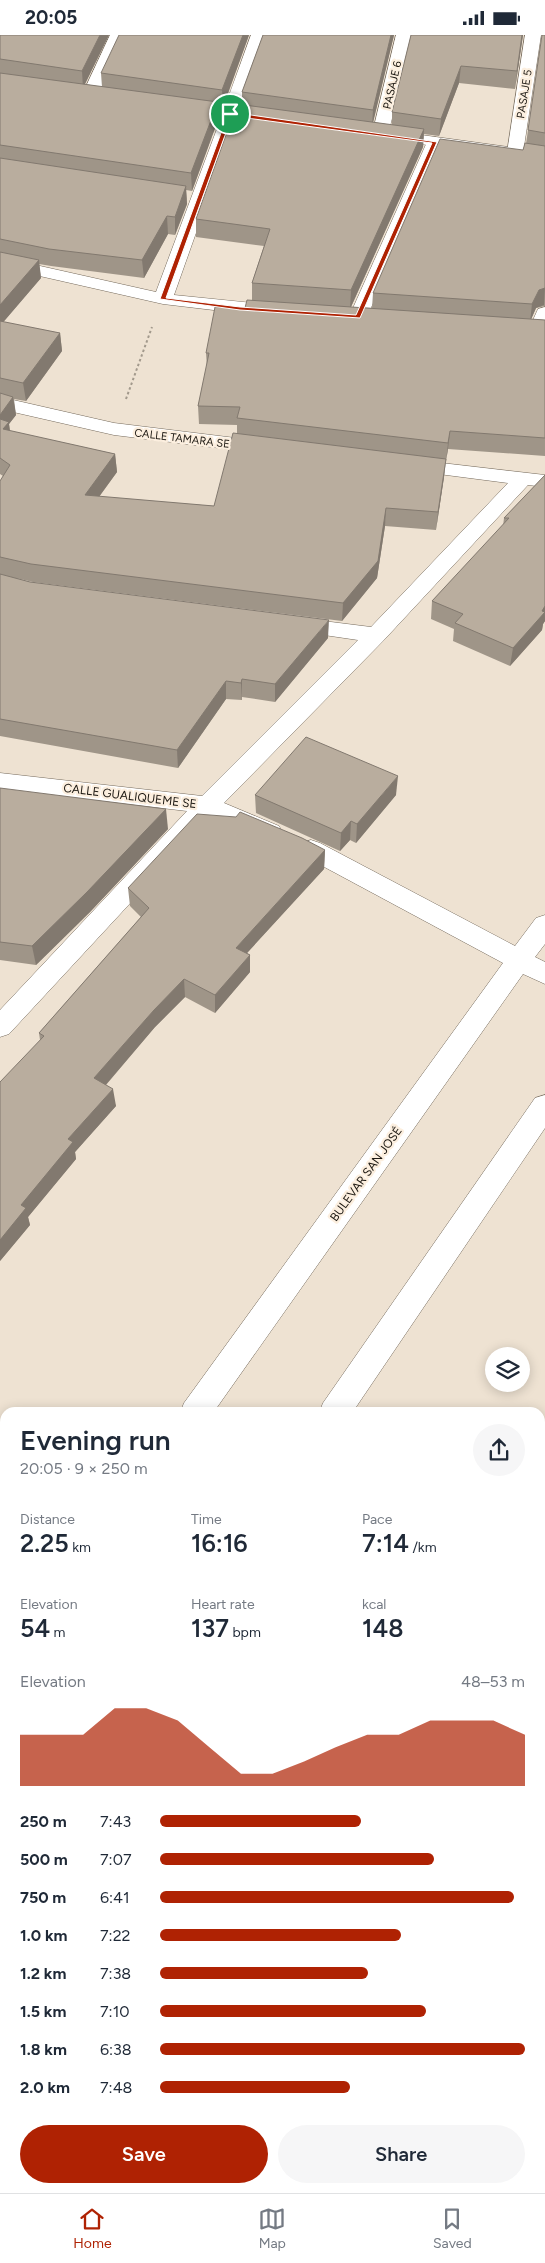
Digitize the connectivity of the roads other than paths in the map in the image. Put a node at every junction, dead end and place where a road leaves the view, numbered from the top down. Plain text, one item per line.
1 (118, 35) edge
2 (259, 35) edge
3 (404, 35) edge
4 (533, 35) edge
5 (72, 93) edge
6 (90, 95) junction
7 (109, 98) edge
8 (165, 105) edge
9 (230, 114) junction
10 (286, 122) edge
11 (361, 132) edge
12 (380, 135) junction
13 (435, 142) junction
14 (515, 153) junction
15 (545, 157) edge
16 (180, 196) edge
17 (200, 199) junction
18 (0, 262) edge
19 (163, 299) junction
20 (289, 312) edge
21 (545, 313) edge
22 (338, 316) edge
23 (358, 317) junction
24 (378, 319) edge
25 (517, 329) edge
26 (541, 331) edge
27 (0, 403) edge
28 (289, 451) edge
29 (386, 463) edge
30 (534, 480) edge
31 (268, 621) edge
32 (376, 635) junction
33 (0, 781) edge
34 (207, 805) junction
35 (545, 925) edge
36 (519, 960) junction
37 (545, 974) edge
38 (34, 990) junction
39 (0, 1001) edge
40 (0, 1027) edge
41 (545, 1106) edge
42 (200, 1407) edge
43 (338, 1407) edge

1 - 6 street
2 - 9 street
3 - 12 street, PASAJE 6
4 - 14 street, PASAJE 5
5 - 6 street
6 - 7 street
8 - 9 street
9 - 10 street
9 - 17 street
11 - 12 street
12 - 13 street
13 - 14 street
13 - 23 street
14 - 15 street
16 - 17 street
17 - 19 street
18 - 19 street
19 - 20 street
21 - 26 street
22 - 23 street
23 - 24 street
25 - 26 street
27 - 28 street, CALLE TAMARA SE
29 - 30 street
30 - 32 street
31 - 32 street
32 - 34 street
33 - 34 street, CALLE GUALIQUEME SE
34 - 36 street, CALLE GUALIQUEME SE
34 - 38 street
35 - 36 street, BULEVAR SAN JOSÉ
36 - 37 street
36 - 42 street, BULEVAR SAN JOSÉ
38 - 39 street
38 - 40 street
41 - 43 street

